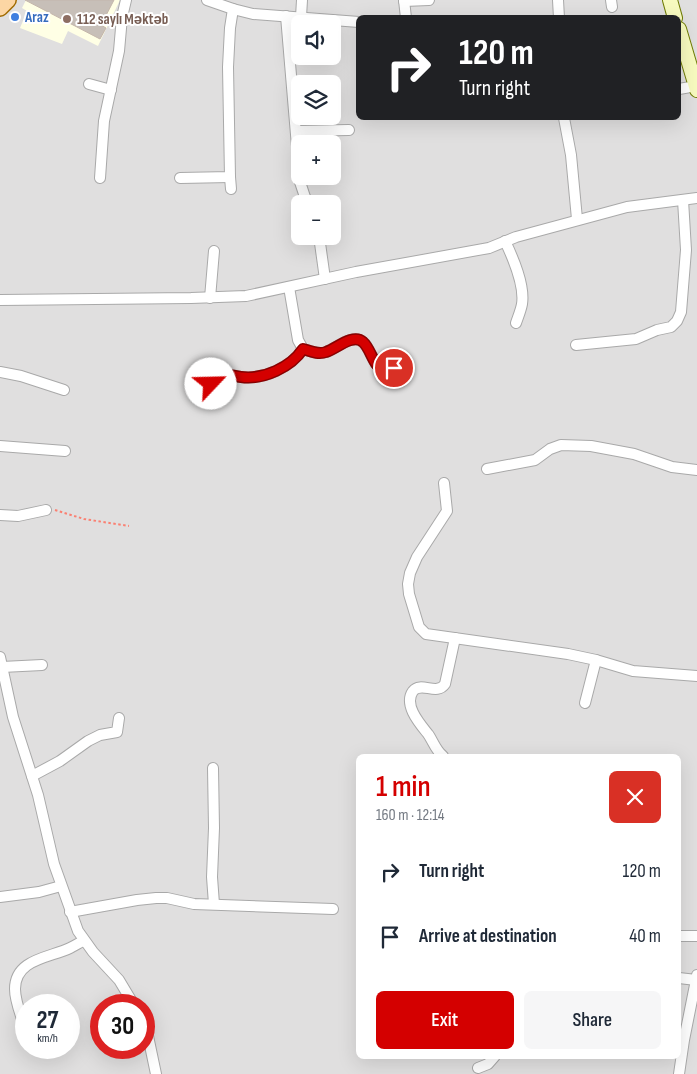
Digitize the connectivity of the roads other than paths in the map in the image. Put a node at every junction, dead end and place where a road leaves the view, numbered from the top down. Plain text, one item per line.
1 (8, 0) edge
2 (126, 0) edge
3 (207, 0) edge
4 (302, 0) edge
5 (429, 0) edge
6 (558, 0) edge
7 (670, 0) edge
8 (404, 1) edge
9 (0, 8) edge
10 (233, 9) junction
11 (301, 15) edge
12 (406, 15) edge
13 (559, 15) edge
14 (674, 15) edge
15 (286, 16) junction
16 (291, 16) edge
17 (341, 20) edge
18 (356, 22) edge
19 (681, 36) edge
20 (89, 84) dead end
21 (696, 88) edge
22 (681, 89) edge
23 (111, 90) junction
24 (564, 120) edge
25 (349, 130) dead end
26 (296, 131) junction
27 (230, 177) junction
28 (100, 178) dead end
29 (180, 178) dead end
30 (230, 189) dead end
31 (304, 195) edge
32 (697, 198) edge
33 (683, 200) junction
34 (577, 220) junction
35 (505, 241) junction
36 (321, 245) edge
37 (214, 251) dead end
38 (325, 279) junction
39 (289, 287) junction
40 (210, 298) junction
41 (0, 300) edge
42 (516, 323) dead end
43 (576, 345) dead end
44 (303, 349) junction
45 (394, 368) dead end
46 (0, 372) edge
47 (211, 384) dead end
48 (64, 390) dead end
49 (0, 446) edge
50 (65, 451) dead end
51 (487, 469) dead end
52 (697, 470) edge
53 (444, 483) dead end
54 (46, 510) road end
55 (0, 514) edge
56 (456, 638) junction
57 (596, 660) junction
58 (1, 662) edge
59 (42, 664) dead end
60 (697, 676) edge
61 (585, 703) dead end
62 (119, 718) dead end
63 (439, 754) edge
64 (213, 768) dead end
65 (32, 776) junction
66 (61, 886) junction
67 (0, 897) edge
68 (214, 904) junction
69 (333, 909) dead end
70 (70, 912) junction
71 (681, 936) edge
72 (697, 936) edge
73 (83, 941) junction
74 (696, 977) edge
75 (681, 978) edge
76 (16, 994) edge
77 (127, 994) edge
78 (153, 1059) edge
79 (492, 1059) edge
80 (478, 1068) dead end
81 (156, 1074) edge
82 (679, 1074) edge

1 - 9 main road
2 - 23 street
3 - 10 street
4 - 11 street
5 - 8 street
6 - 13 street
7 - 14 street
8 - 12 street
10 - 15 street
10 - 27 street
15 - 16 street
15 - 26 street
17 - 18 street
19 - 21 street
20 - 23 street
21 - 22 street
23 - 28 street
24 - 34 street
25 - 26 street
26 - 31 street
27 - 29 street
27 - 30 street
32 - 33 street
33 - 34 street
33 - 43 street
34 - 35 street
35 - 38 street
35 - 42 street
36 - 38 street
37 - 40 street
38 - 39 street
39 - 40 street
39 - 44 street
40 - 41 street
44 - 45 street
44 - 47 street
46 - 48 street
49 - 50 street
51 - 52 street
53 - 56 street
54 - 55 street
56 - 57 street
56 - 63 street
57 - 60 street
57 - 61 street
58 - 59 street
58 - 65 street
62 - 65 street
64 - 68 street
65 - 66 street
66 - 67 street
66 - 70 street
68 - 69 street
68 - 70 street
70 - 73 street
71 - 72 street
73 - 76 street
73 - 77 street
74 - 75 street
74 - 82 street
78 - 81 street
79 - 80 street

